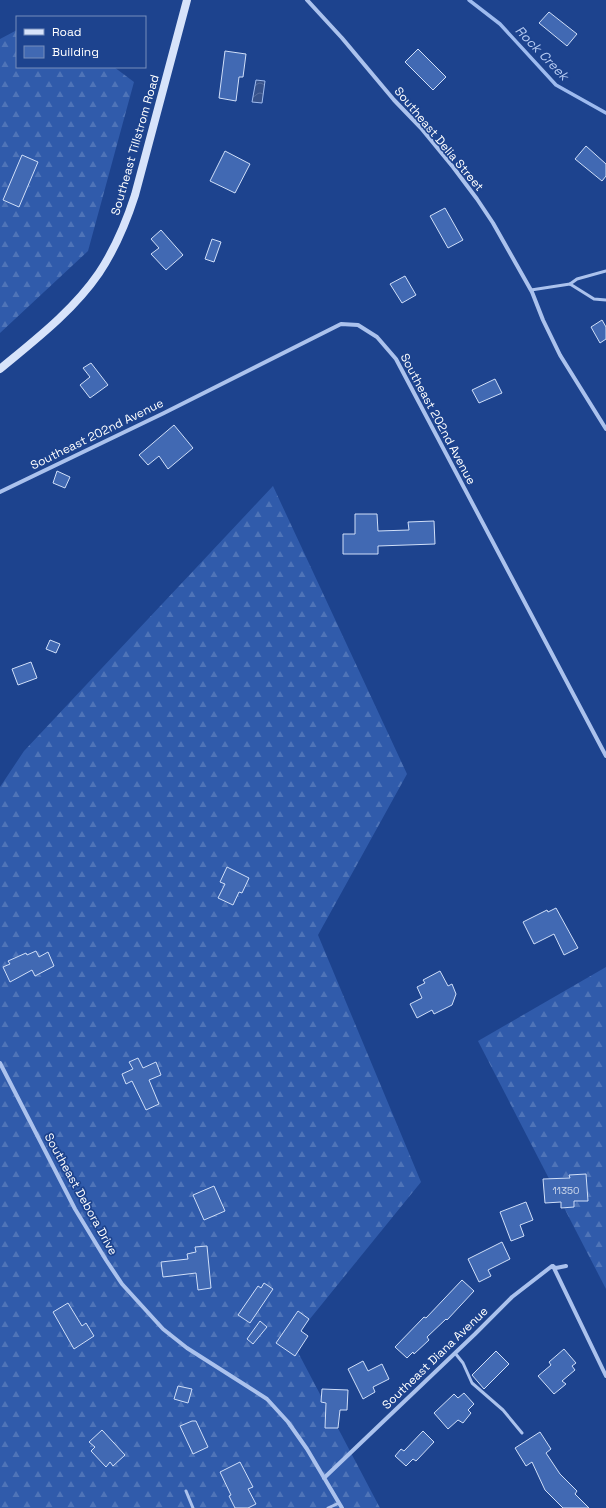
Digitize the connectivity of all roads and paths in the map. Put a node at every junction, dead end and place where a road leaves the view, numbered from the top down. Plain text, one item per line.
1 (187, 0) edge
2 (307, 0) edge
3 (605, 270) edge
4 (570, 284) junction
5 (531, 290) junction
6 (606, 300) edge
7 (0, 369) edge
8 (606, 429) edge
9 (0, 492) edge
10 (606, 756) edge
11 (0, 1063) edge
12 (552, 1266) junction
13 (566, 1266) dead end
14 (456, 1353) junction
15 (606, 1376) edge
16 (522, 1433) dead end
17 (324, 1478) junction
18 (186, 1491) dead end
19 (339, 1503) junction
20 (193, 1508) edge
21 (328, 1508) edge
22 (342, 1508) edge

1 - 7 main road, Southeast Tillstrom Road
2 - 5 street, Southeast Delia Street
3 - 4 lane
4 - 5 lane
4 - 6 lane
5 - 8 street, Southeast Delia Street
9 - 10 street, Southeast 202nd Avenue
11 - 17 street, Southeast Debora Drive
12 - 13 street
12 - 14 street, Southeast Diana Avenue
12 - 15 street
14 - 16 lane
14 - 17 street, Southeast Diana Avenue
17 - 19 street, Southeast Debora Drive
18 - 20 lane
19 - 21 lane
19 - 22 street, Southeast Debora Drive

